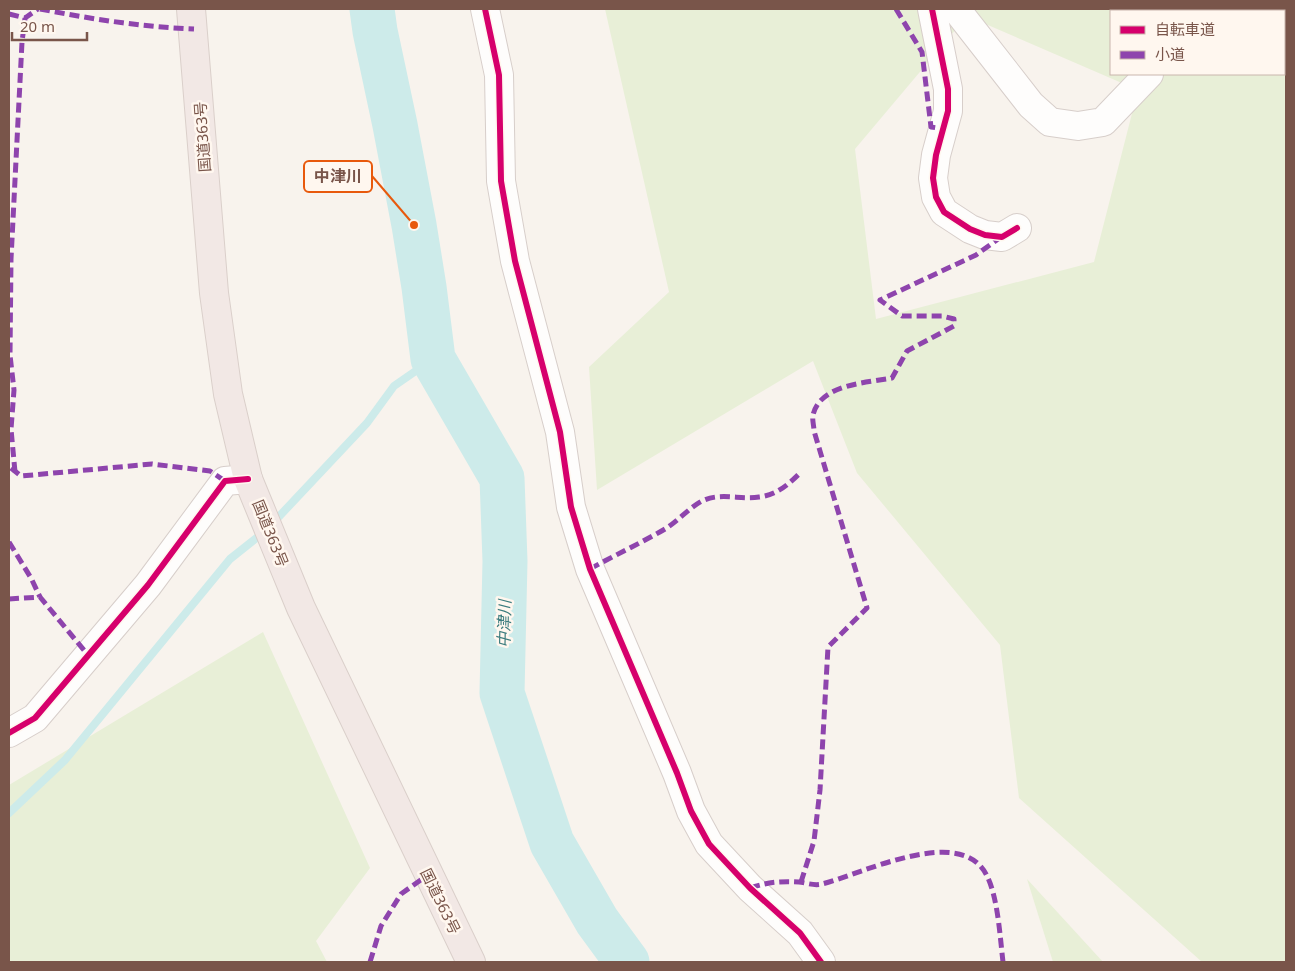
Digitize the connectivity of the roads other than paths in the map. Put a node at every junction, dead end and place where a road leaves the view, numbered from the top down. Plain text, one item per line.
1 (191, 9) edge
2 (485, 9) edge
3 (932, 9) edge
4 (956, 9) edge
5 (1148, 75) edge
6 (1017, 228) dead end
7 (250, 483) junction
8 (9, 733) edge
9 (471, 962) edge
10 (821, 962) edge

1 - 7 highway, 国道363号
2 - 10 street
3 - 6 street
4 - 5 street
7 - 8 street
7 - 9 highway, 国道363号

